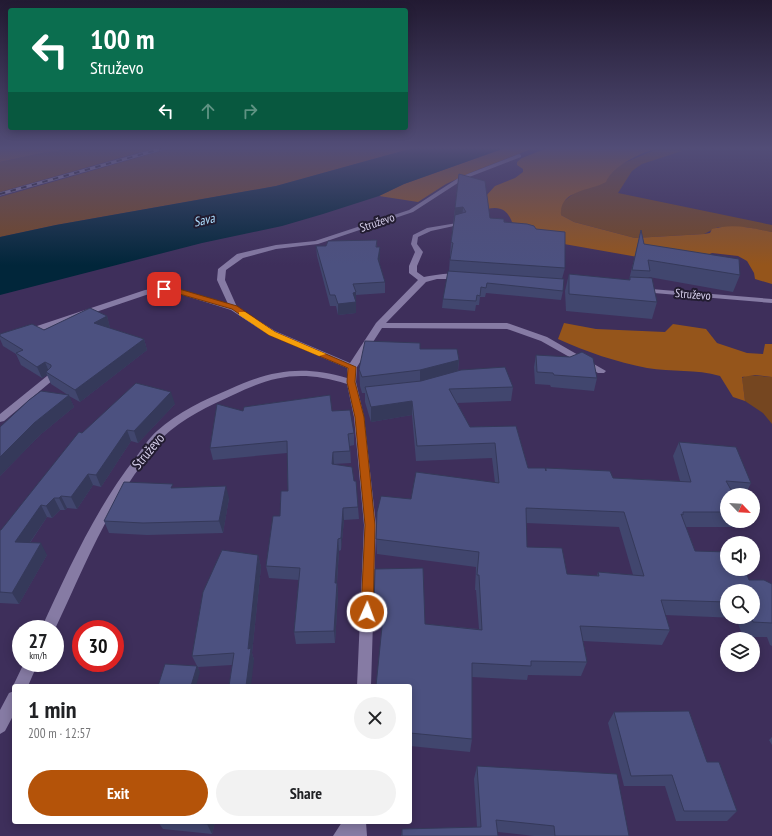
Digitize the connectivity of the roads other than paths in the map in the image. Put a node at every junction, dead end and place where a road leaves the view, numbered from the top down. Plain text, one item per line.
1 (448, 187) edge
2 (461, 223) edge
3 (472, 277) edge
4 (423, 280) junction
5 (630, 289) edge
6 (772, 301) edge
7 (234, 308) junction
8 (379, 325) junction
9 (21, 335) edge
10 (352, 367) junction
11 (601, 371) dead end
12 (50, 378) edge
13 (351, 382) junction
14 (0, 419) edge
15 (52, 620) edge
16 (27, 672) edge
17 (21, 684) edge
18 (364, 684) edge
19 (12, 702) edge
20 (0, 726) edge
21 (351, 824) edge
22 (357, 824) edge
23 (342, 836) edge
24 (358, 836) edge

1 - 7 street, Struževo
2 - 4 street
3 - 4 street
4 - 8 street
5 - 6 street, Struževo
7 - 9 street
7 - 10 street
8 - 10 street
8 - 11 street
10 - 13 street
12 - 14 street
13 - 15 street, Struževo
13 - 18 street
16 - 17 street
19 - 20 street
21 - 23 street
22 - 24 street

